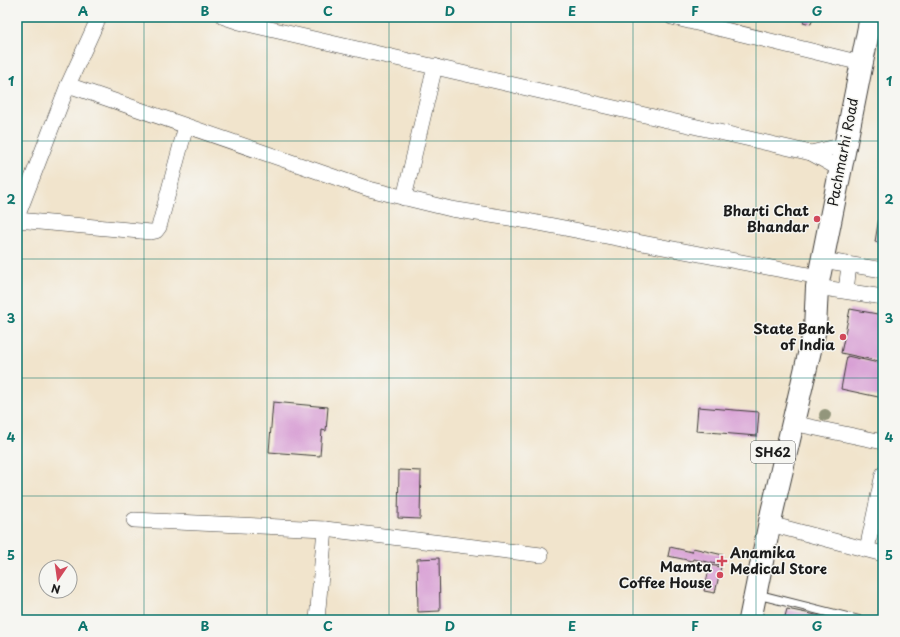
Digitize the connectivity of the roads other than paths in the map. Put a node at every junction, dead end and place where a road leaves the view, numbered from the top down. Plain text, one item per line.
1 (99, 17) edge
2 (224, 17) edge
3 (672, 17) edge
4 (870, 17) edge
5 (861, 63) junction
6 (435, 66) junction
7 (68, 85) junction
8 (186, 126) junction
9 (844, 145) junction
10 (811, 153) junction
11 (840, 169) junction
12 (404, 198) junction
13 (17, 219) edge
14 (849, 265) junction
15 (883, 270) edge
16 (819, 275) junction
17 (846, 291) junction
18 (883, 297) edge
19 (792, 423) junction
20 (883, 442) edge
21 (883, 474) edge
22 (134, 520) dead end
23 (770, 524) junction
24 (325, 529) junction
25 (867, 549) junction
26 (883, 554) edge
27 (541, 555) dead end
28 (755, 594) junction
29 (317, 620) edge
30 (737, 620) edge
31 (750, 620) edge
32 (859, 620) edge

1 - 7 street
2 - 6 street
3 - 5 street
4 - 5 main road, Pachmarhi Road / SH62
5 - 9 main road, Pachmarhi Road / SH62
6 - 10 street
6 - 12 street
7 - 8 street
7 - 13 street
8 - 12 street
8 - 13 street
9 - 10 street
9 - 11 main road, Pachmarhi Road / SH62
10 - 11 street
11 - 16 main road, Pachmarhi Road / SH62
12 - 16 street
14 - 15 street
14 - 16 street
14 - 17 street
16 - 17 street
16 - 19 main road, SH62
16 - 30 main road, SH62
17 - 18 street
19 - 20 street
19 - 23 main road, SH62
21 - 25 street
22 - 24 street
23 - 25 street
23 - 28 main road, SH62
24 - 27 street
24 - 29 street
25 - 26 street
28 - 31 main road, SH62
28 - 32 lane

